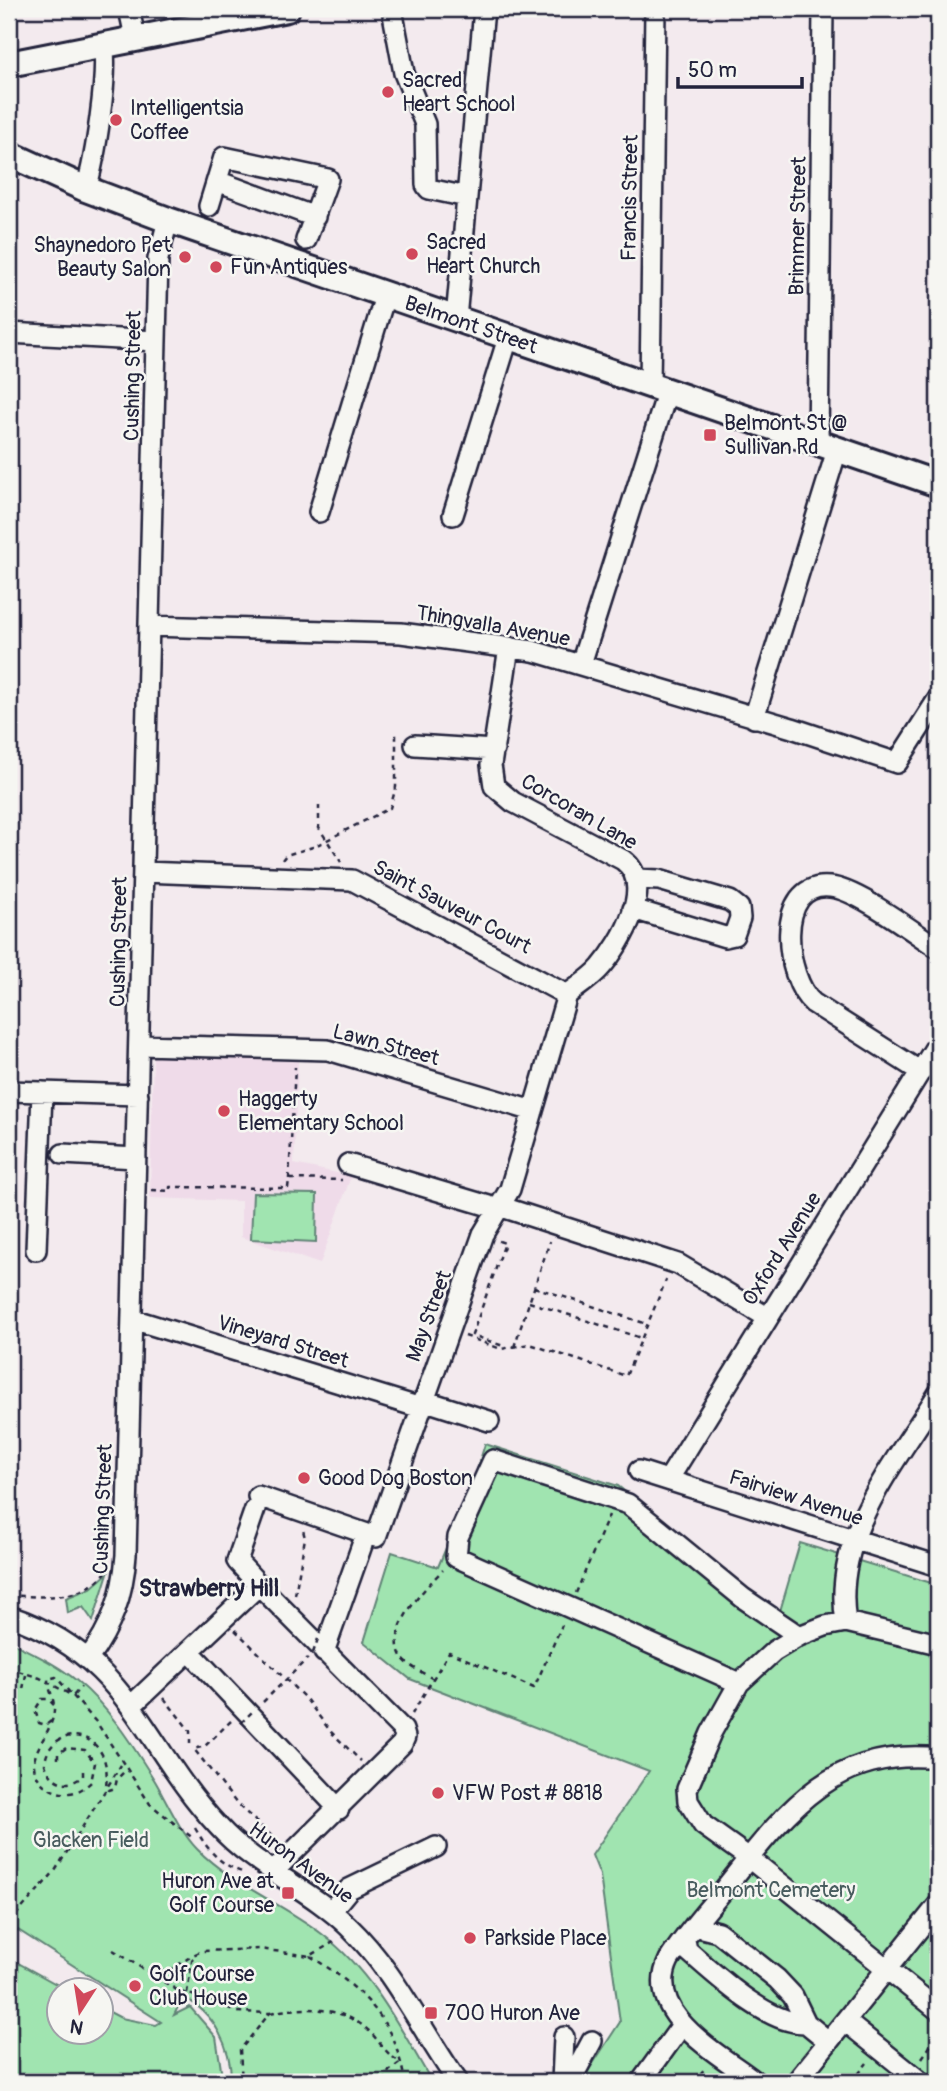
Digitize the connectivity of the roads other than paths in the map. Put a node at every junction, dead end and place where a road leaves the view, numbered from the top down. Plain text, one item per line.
1 (129, 9) edge
2 (287, 9) edge
3 (392, 9) edge
4 (484, 9) edge
5 (655, 9) edge
6 (823, 9) edge
7 (252, 12) edge
8 (135, 37) junction
9 (103, 44) junction
10 (9, 64) edge
11 (9, 154) edge
12 (217, 181) junction
13 (86, 189) junction
14 (467, 197) junction
15 (209, 206) dead end
16 (315, 216) junction
17 (168, 220) junction
18 (306, 240) dead end
19 (385, 296) junction
20 (456, 319) junction
21 (9, 333) edge
22 (508, 338) junction
23 (156, 341) junction
24 (659, 390) junction
25 (827, 447) junction
26 (938, 484) edge
27 (319, 512) dead end
28 (453, 515) dead end
29 (149, 626) junction
30 (509, 648) junction
31 (581, 664) junction
32 (938, 699) edge
33 (754, 718) junction
34 (415, 745) dead end
35 (494, 750) junction
36 (143, 872) junction
37 (637, 879) junction
38 (633, 909) junction
39 (938, 948) edge
40 (567, 995) junction
41 (938, 1043) edge
42 (139, 1045) junction
43 (927, 1073) edge
44 (9, 1091) edge
45 (42, 1092) junction
46 (138, 1095) junction
47 (533, 1111) junction
48 (63, 1154) dead end
49 (136, 1158) junction
50 (348, 1164) road end
51 (501, 1208) junction
52 (36, 1250) dead end
53 (767, 1317) junction
54 (132, 1319) junction
55 (938, 1394) edge
56 (422, 1404) junction
57 (489, 1421) dead end
58 (639, 1471) dead end
59 (668, 1480) junction
60 (853, 1540) junction
61 (362, 1545) dead end
62 (938, 1566) edge
63 (259, 1585) junction
64 (9, 1616) edge
65 (846, 1622) junction
66 (799, 1636) junction
67 (938, 1644) edge
68 (317, 1648) junction
69 (189, 1651) junction
70 (88, 1659) junction
71 (739, 1683) junction
72 (132, 1704) junction
73 (938, 1759) edge
74 (339, 1809) junction
75 (436, 1847) dead end
76 (749, 1858) junction
77 (274, 1871) junction
78 (938, 1905) edge
79 (331, 1911) junction
80 (690, 1933) junction
81 (887, 1969) junction
82 (938, 2010) edge
83 (845, 2021) junction
84 (806, 2024) junction
85 (682, 2025) junction
86 (564, 2037) dead end
87 (592, 2041) dead end
88 (828, 2041) junction
89 (458, 2082) edge
90 (562, 2082) edge
91 (570, 2082) edge
92 (641, 2082) edge
93 (756, 2082) edge
94 (796, 2082) edge
95 (921, 2082) edge

1 - 8 street
2 - 7 main road
3 - 14 street
4 - 14 street
5 - 24 street, Francis Street
6 - 25 street, Brimmer Street
7 - 8 main road
8 - 9 main road
9 - 10 main road
9 - 13 street
11 - 13 main road, Belmont Street
12 - 15 street
12 - 16 street
12 - 16 street
13 - 17 main road, Belmont Street
14 - 20 street
16 - 18 street
17 - 19 main road, Belmont Street
17 - 23 street, Cushing Street
19 - 20 main road, Belmont Street
19 - 27 street
20 - 22 main road, Belmont Street
21 - 23 street
22 - 24 main road, Belmont Street
22 - 28 street
23 - 29 street, Cushing Street
24 - 25 main road, Belmont Street
24 - 31 street, Francis Street
25 - 26 main road, Belmont Street
25 - 33 street, Brimmer Street
29 - 30 street, Thingvalla Avenue
29 - 36 street, Cushing Street
30 - 31 street, Thingvalla Avenue
30 - 35 street, Corcoran Lane
31 - 33 street, Thingvalla Avenue
32 - 33 street, Thingvalla Avenue
34 - 35 street
35 - 37 street, Corcoran Lane
36 - 40 street, Saint Sauveur Court
36 - 42 street, Cushing Street
37 - 38 street, Corcoran Lane
37 - 38 street
38 - 40 street, Corcoran Lane
39 - 43 street
40 - 47 street, May Street
41 - 43 street, Oxford Avenue
42 - 46 street, Cushing Street
42 - 47 street, Lawn Street
43 - 53 street, Oxford Avenue
44 - 45 street
45 - 46 street
45 - 52 street
46 - 49 street, Cushing Street
47 - 51 street, May Street
48 - 49 street
49 - 54 street, Cushing Street
50 - 51 street
51 - 53 street
51 - 56 street, May Street
53 - 59 street, Oxford Avenue
54 - 56 street, Vineyard Street
54 - 70 street, Cushing Street
55 - 60 street
56 - 57 street, Vineyard Street
56 - 63 street, May Street
58 - 59 street, Fairview Avenue
59 - 60 street, Fairview Avenue
60 - 62 street, Fairview Avenue
60 - 65 street
61 - 68 street
63 - 68 street
63 - 69 street
64 - 70 street, Huron Avenue
65 - 66 street
65 - 67 street
66 - 71 street
66 - 71 street
68 - 74 street
69 - 72 street
69 - 74 street
70 - 72 street, Huron Avenue
71 - 76 street
72 - 77 street, Huron Avenue
73 - 76 street
74 - 77 street
75 - 79 street
76 - 80 street
76 - 81 street
77 - 79 street, Huron Avenue
78 - 81 street
79 - 89 street, Huron Avenue
80 - 84 street
80 - 84 street
80 - 85 street
81 - 82 street
81 - 83 street
83 - 88 street
83 - 95 street
84 - 88 street
85 - 92 street
85 - 93 street
86 - 90 street
87 - 91 street
88 - 94 street

